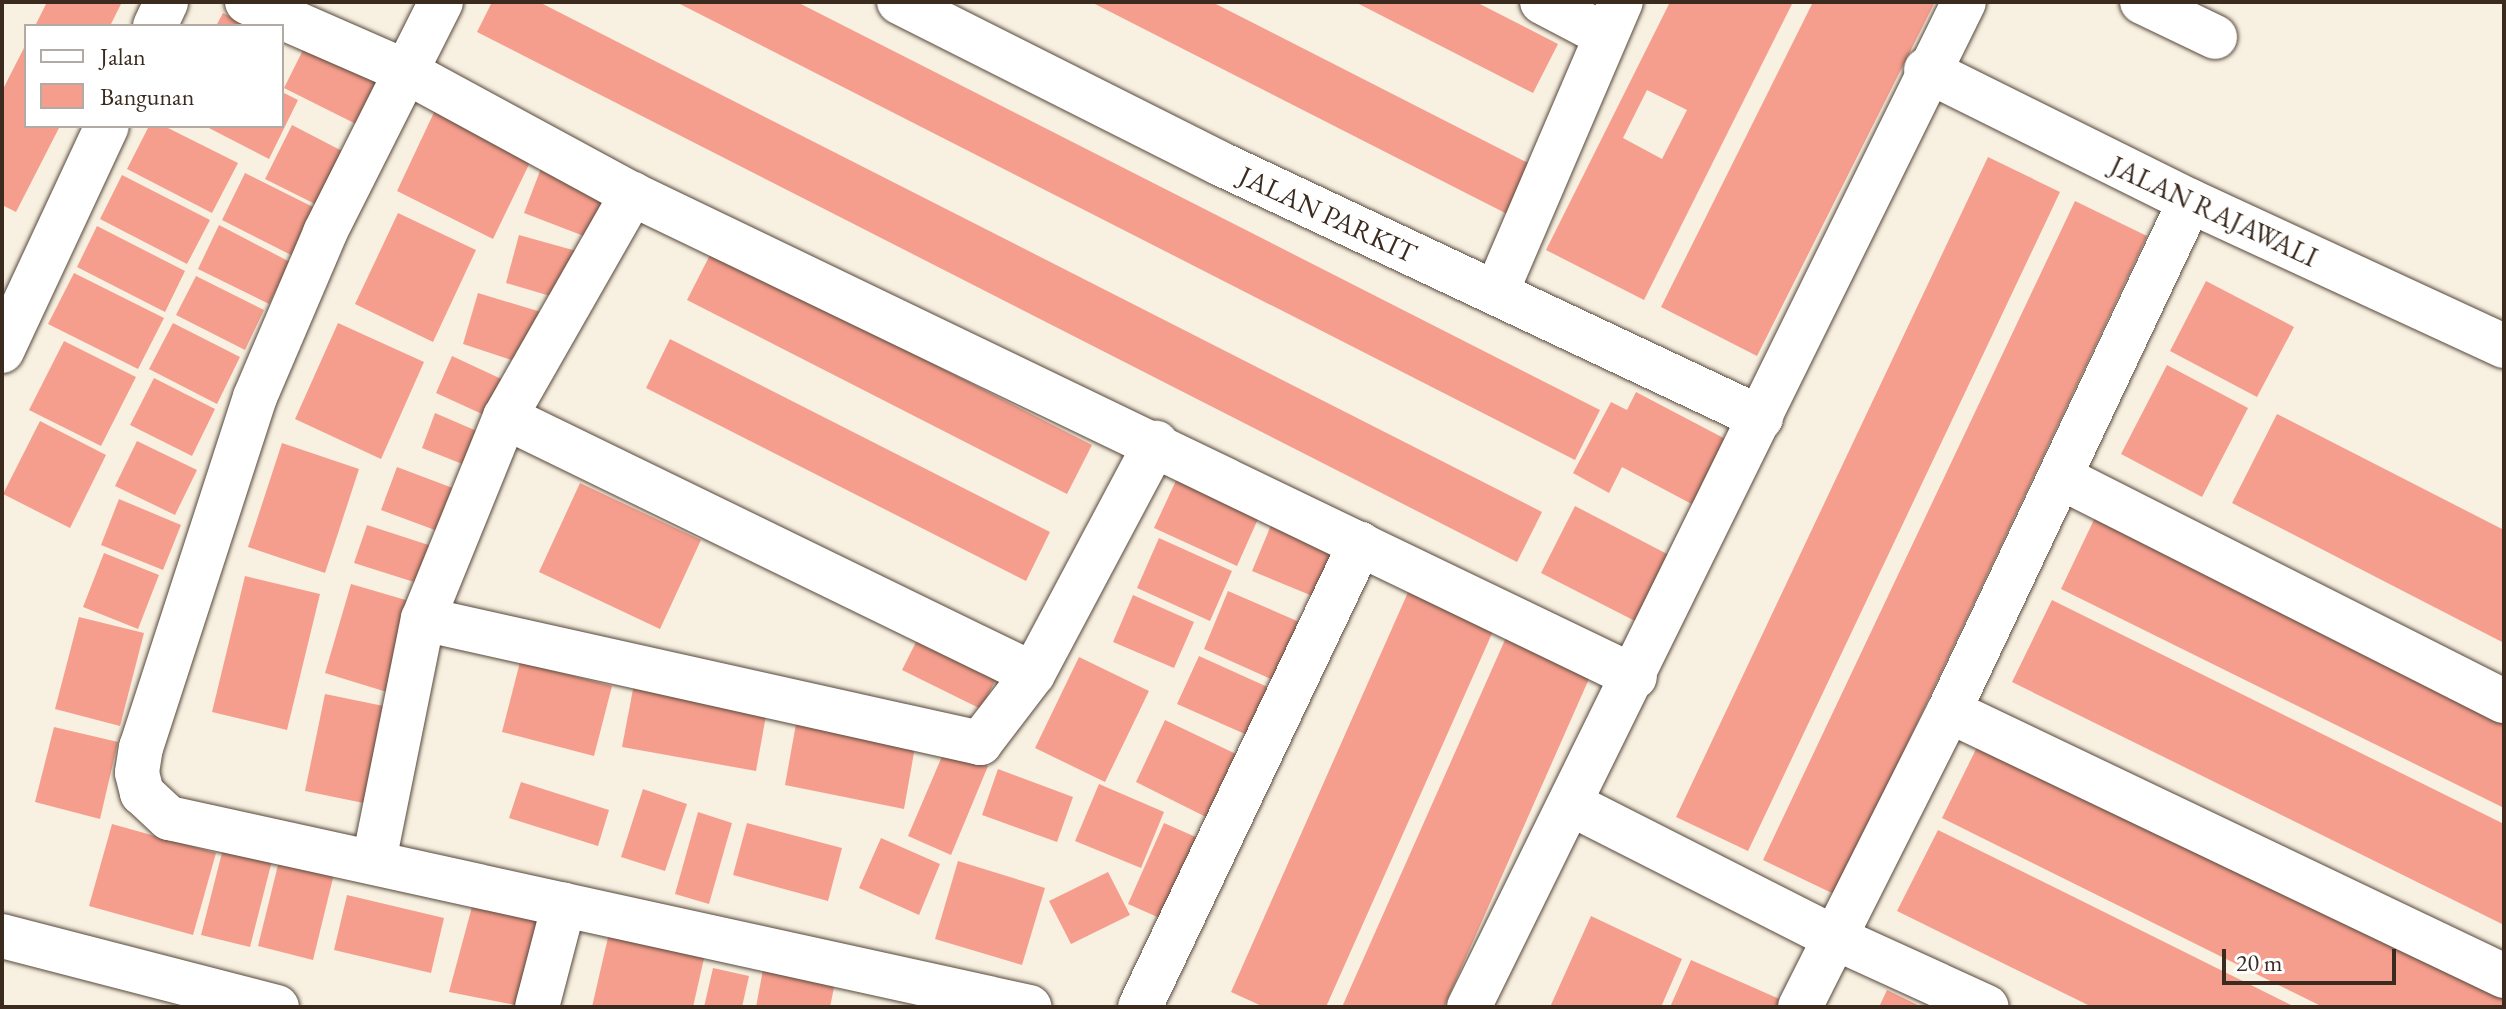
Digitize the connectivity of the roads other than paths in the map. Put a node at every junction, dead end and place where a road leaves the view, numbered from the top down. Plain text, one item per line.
1 (166, 2) edge
2 (247, 2) edge
3 (441, 2) edge
4 (899, 2) edge
5 (1542, 2) edge
6 (1964, 2) edge
7 (2142, 2) edge
8 (1613, 19) edge
9 (156, 24) edge
10 (2215, 37) dead end
11 (1926, 70) junction
12 (405, 71) junction
13 (106, 128) edge
14 (632, 194) junction
15 (2190, 201) junction
16 (1496, 293) junction
17 (2504, 346) edge
18 (2, 351) edge
19 (505, 417) junction
20 (1761, 418) junction
21 (1156, 443) junction
22 (2060, 477) junction
23 (1360, 544) junction
24 (423, 619) junction
25 (1033, 674) junction
26 (1635, 677) junction
27 (2504, 701) edge
28 (1949, 711) junction
29 (1571, 804) junction
30 (374, 861) junction
31 (564, 904) junction
32 (2, 936) edge
33 (1831, 936) junction
34 (2504, 976) edge
35 (277, 1007) edge
36 (537, 1007) edge
37 (1029, 1007) edge
38 (1140, 1007) edge
39 (1469, 1007) edge
40 (1800, 1007) edge
41 (1987, 1007) edge

1 - 9 street
2 - 12 street
3 - 12 street
4 - 16 street, JALAN PARKIT
5 - 8 street
6 - 11 street
7 - 10 street
8 - 16 street
11 - 15 street, JALAN RAJAWALI
11 - 20 street
12 - 14 street
12 - 30 street
13 - 18 street
14 - 19 street
14 - 21 street
15 - 17 street, JALAN RAJAWALI
15 - 22 street
16 - 20 street, JALAN PARKIT
19 - 24 street
19 - 25 street
20 - 26 street
21 - 23 street
21 - 25 street
22 - 27 street
22 - 28 street
23 - 26 street
23 - 38 street
24 - 25 street
24 - 30 street
26 - 29 street
28 - 33 street
28 - 34 street
29 - 33 street
29 - 39 street
30 - 31 street
31 - 36 street
31 - 37 street
32 - 35 street
33 - 40 street
33 - 41 street

